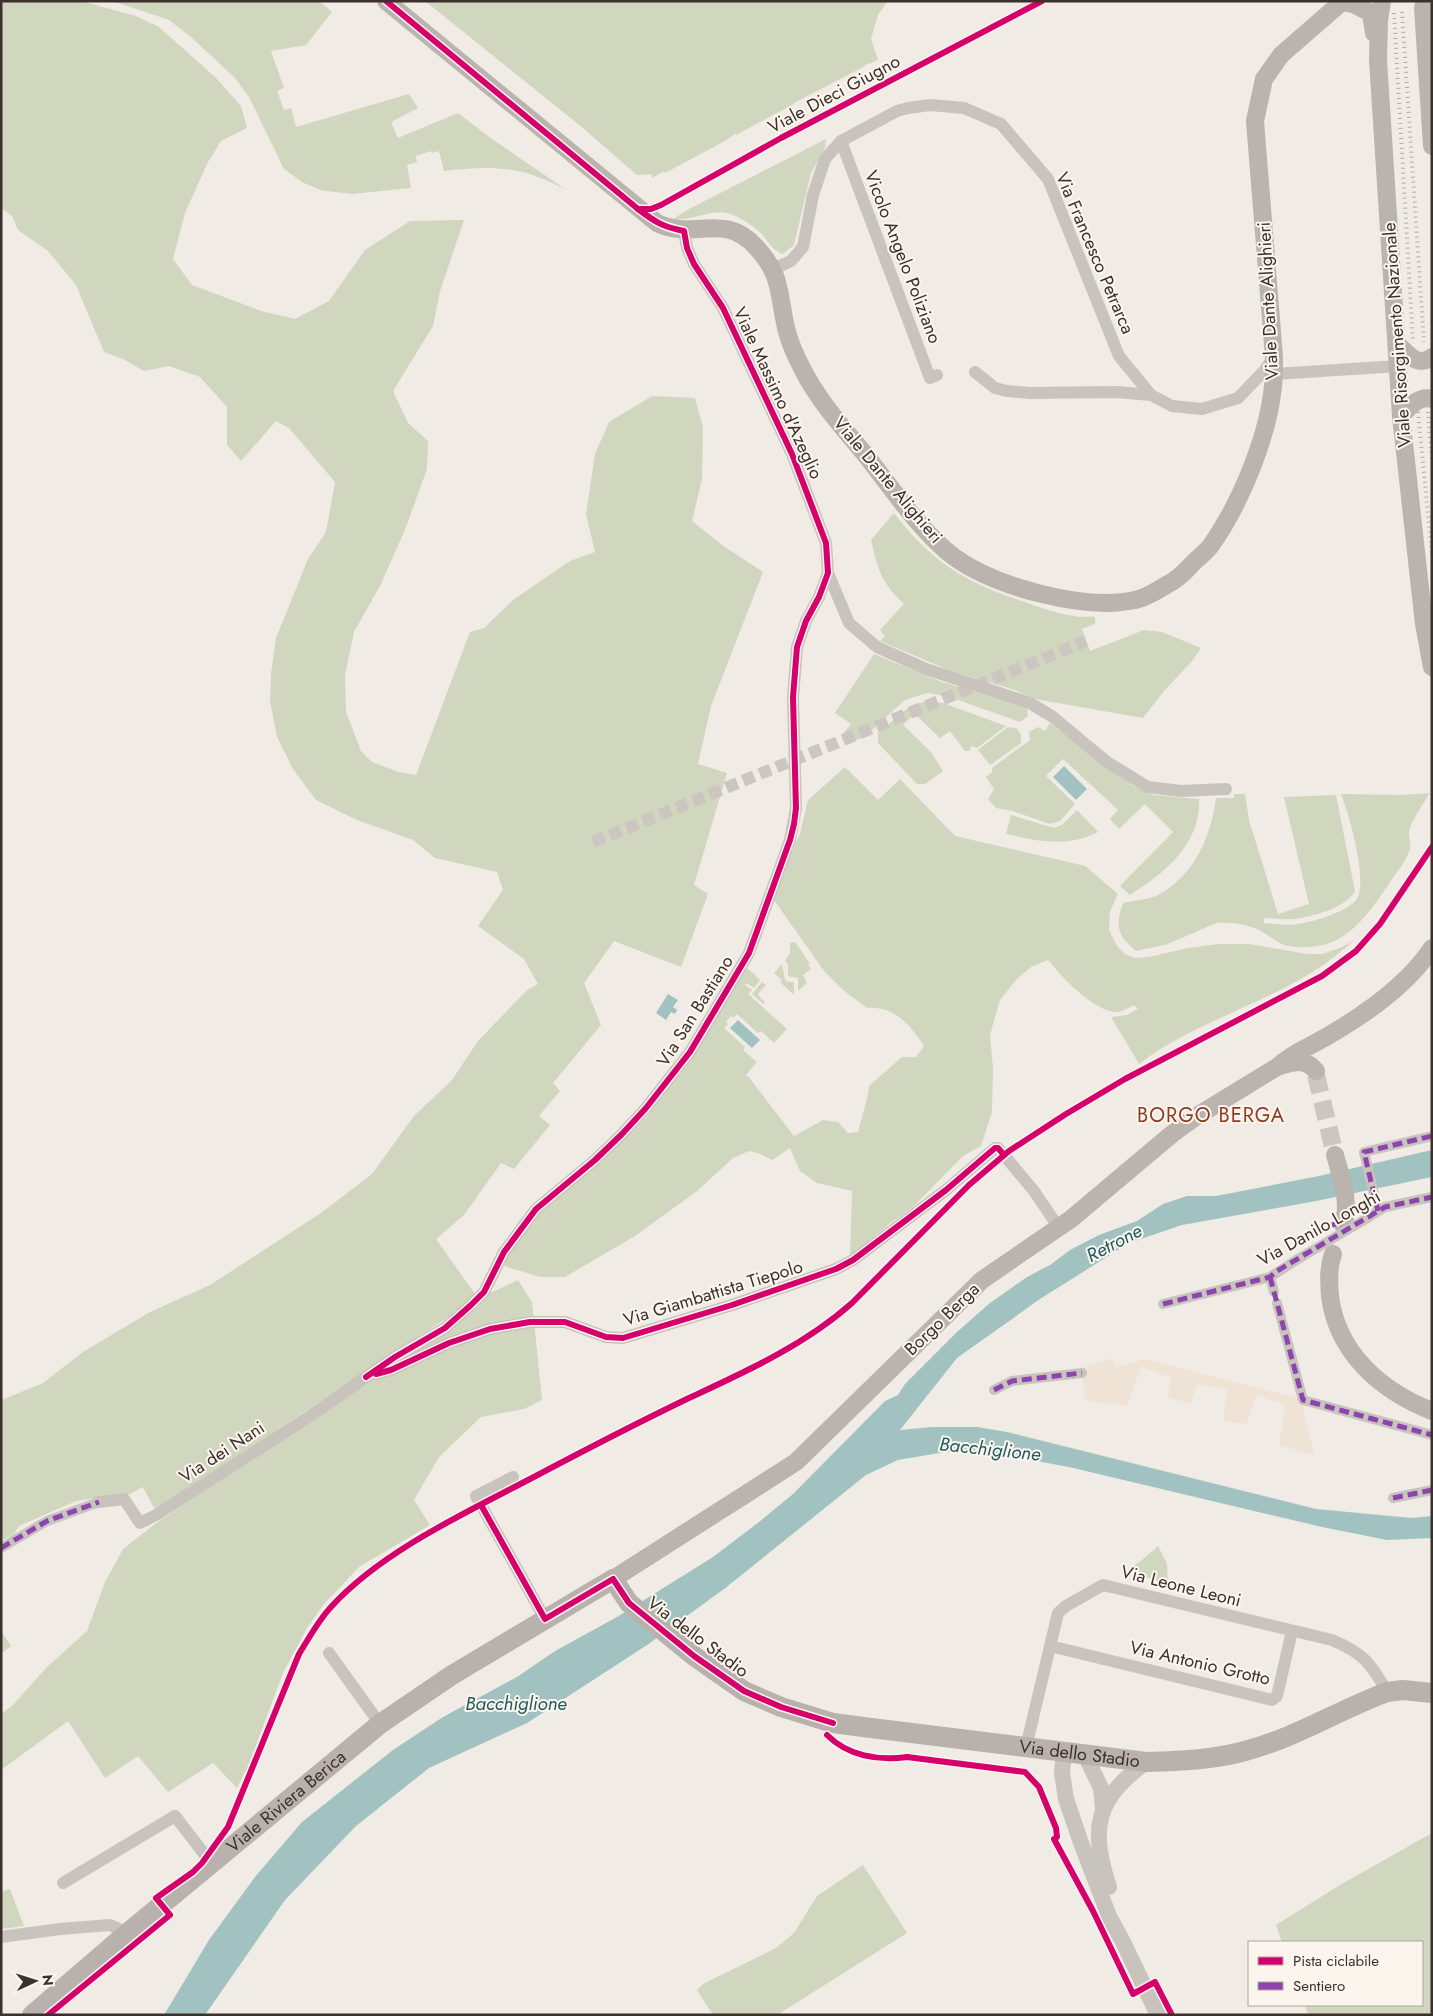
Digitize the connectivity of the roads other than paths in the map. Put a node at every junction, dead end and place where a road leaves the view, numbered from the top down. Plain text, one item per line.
1 (386, 1) edge
2 (1343, 2) edge
3 (1421, 3) edge
4 (1375, 5) edge
5 (841, 141) junction
6 (1432, 146) edge
7 (684, 230) junction
8 (773, 269) junction
9 (1398, 345) junction
10 (1432, 357) edge
11 (1274, 366) junction
12 (1399, 366) junction
13 (975, 372) dead end
14 (937, 375) dead end
15 (1151, 395) junction
16 (1432, 399) edge
17 (1401, 416) junction
18 (828, 573) junction
19 (1432, 668) edge
20 (1226, 789) dead end
21 (1432, 948) edge
22 (1324, 1038) junction
23 (1277, 1067) junction
24 (1432, 1136) edge
25 (1336, 1159) tunnel mouth
26 (1432, 1197) edge
27 (1378, 1211) junction
28 (1340, 1224) dead end
29 (1059, 1228) junction
30 (1332, 1254) dead end
31 (1270, 1277) junction
32 (1274, 1292) dead end
33 (1277, 1303) dead end
34 (1163, 1304) dead end
35 (1082, 1372) dead end
36 (366, 1377) junction
37 (994, 1390) dead end
38 (1432, 1411) edge
39 (1432, 1436) edge
40 (513, 1477) dead end
41 (1432, 1490) edge
42 (1392, 1498) dead end
43 (98, 1502) joint
44 (1, 1548) edge
45 (613, 1578) junction
46 (545, 1619) junction
47 (1292, 1631) junction
48 (1050, 1646) junction
49 (329, 1654) dead end
50 (1387, 1692) junction
51 (1432, 1693) edge
52 (380, 1724) junction
53 (1026, 1747) junction
54 (1064, 1752) junction
55 (1085, 1755) junction
56 (1146, 1762) junction
57 (1103, 1810) junction
58 (212, 1864) junction
59 (63, 1883) dead end
60 (125, 1935) junction
61 (1, 1937) edge
62 (1124, 1942) junction
63 (32, 2015) edge
64 (1158, 2015) edge

1 - 7 main road, Viale Dante Alighieri
2 - 4 main road
2 - 11 main road, Viale Dante Alighieri
3 - 6 main road
4 - 9 main road, Viale Risorgimento Nazionale
5 - 8 street, Via Francesco Petrarca
5 - 14 street, Vicolo Angelo Poliziano
5 - 15 street, Via Francesco Petrarca
7 - 8 main road, Viale Dante Alighieri
7 - 18 street, Viale Massimo d'Azeglio
8 - 11 main road, Viale Dante Alighieri
9 - 10 main road
9 - 12 main road, Viale Risorgimento Nazionale
11 - 12 street
11 - 15 street, Via Francesco Petrarca
12 - 17 main road, Viale Risorgimento Nazionale
13 - 15 street
16 - 17 main road
17 - 19 main road, Viale Risorgimento Nazionale
18 - 20 street, Viale Massimo d'Azeglio
18 - 36 street, Via San Bastiano
21 - 22 main road, Borgo Berga
22 - 23 main road, Borgo Berga
22 - 23 main road, Borgo Berga
23 - 29 main road, Borgo Berga
24 - 27 street
25 - 28 main road
26 - 27 street, Via Danilo Longhi
27 - 31 street, Via Danilo Longhi, bridge
29 - 36 street, Via Giambattista Tiepolo
29 - 45 main road, Borgo Berga
30 - 38 main road
31 - 32 street
31 - 34 street, Via Danilo Longhi
33 - 39 street
35 - 37 street
36 - 43 street, Via dei Nani
40 - 46 street
41 - 42 street
43 - 44 street
45 - 46 main road, Viale Riviera Berica
45 - 53 main road, Via dello Stadio
46 - 52 main road, Viale Riviera Berica
47 - 48 street, Via Leone Leoni
47 - 48 street, Via Antonio Grotto
47 - 50 street, Via Leone Leoni
48 - 53 street, Via Leone Leoni
49 - 52 street
50 - 51 main road, Via dello Stadio
50 - 56 main road, Via dello Stadio
52 - 58 main road, Viale Riviera Berica
53 - 54 main road, Via dello Stadio
54 - 55 main road, Via dello Stadio
54 - 62 street
55 - 56 main road, Via dello Stadio
55 - 57 street
56 - 57 street
57 - 62 street
58 - 59 street
58 - 60 main road, Viale Riviera Berica
60 - 61 street
60 - 63 main road, Viale Riviera Berica
62 - 64 street

